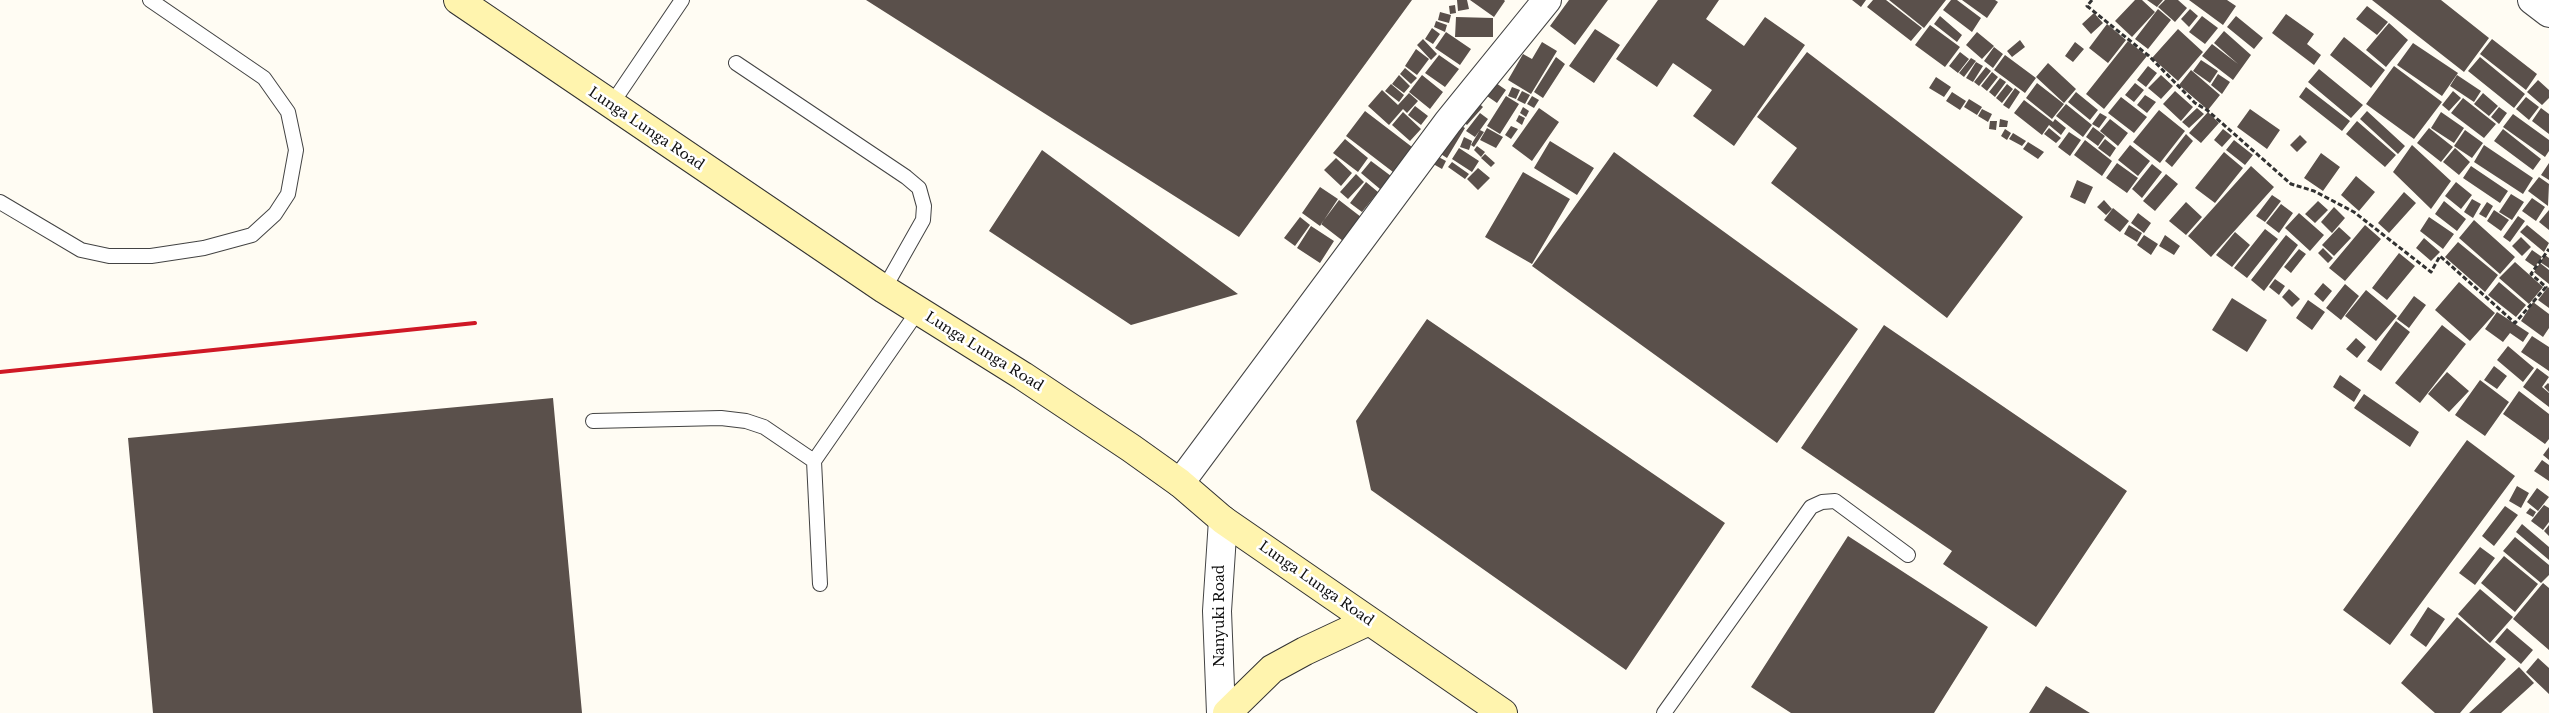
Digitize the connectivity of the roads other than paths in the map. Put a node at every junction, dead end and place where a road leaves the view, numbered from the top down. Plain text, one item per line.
1 (150, 0) edge
2 (458, 0) edge
3 (682, 0) edge
4 (1547, 0) edge
5 (2532, 0) edge
6 (2549, 12) edge
7 (736, 63) dead end
8 (611, 105) junction
9 (0, 202) edge
10 (884, 289) junction
11 (918, 311) junction
12 (593, 421) dead end
13 (814, 461) junction
14 (1180, 484) junction
15 (1224, 520) junction
16 (1908, 555) dead end
17 (820, 584) dead end
18 (1370, 621) junction
19 (1221, 713) edge
20 (1227, 713) edge
21 (1503, 713) edge
22 (1664, 713) edge

1 - 9 lane
2 - 8 main road, Lunga Lunga Road
3 - 8 lane
4 - 14 street
5 - 6 street
7 - 10 lane
8 - 10 main road, Lunga Lunga Road
10 - 11 main road, Lunga Lunga Road
11 - 13 lane
11 - 14 main road, Lunga Lunga Road
12 - 13 lane
13 - 17 lane
14 - 15 main road, Lunga Lunga Road
15 - 18 main road, Lunga Lunga Road
15 - 19 street, Nanyuki Road
16 - 22 lane
18 - 20 main road
18 - 21 main road, Lunga Lunga Road

